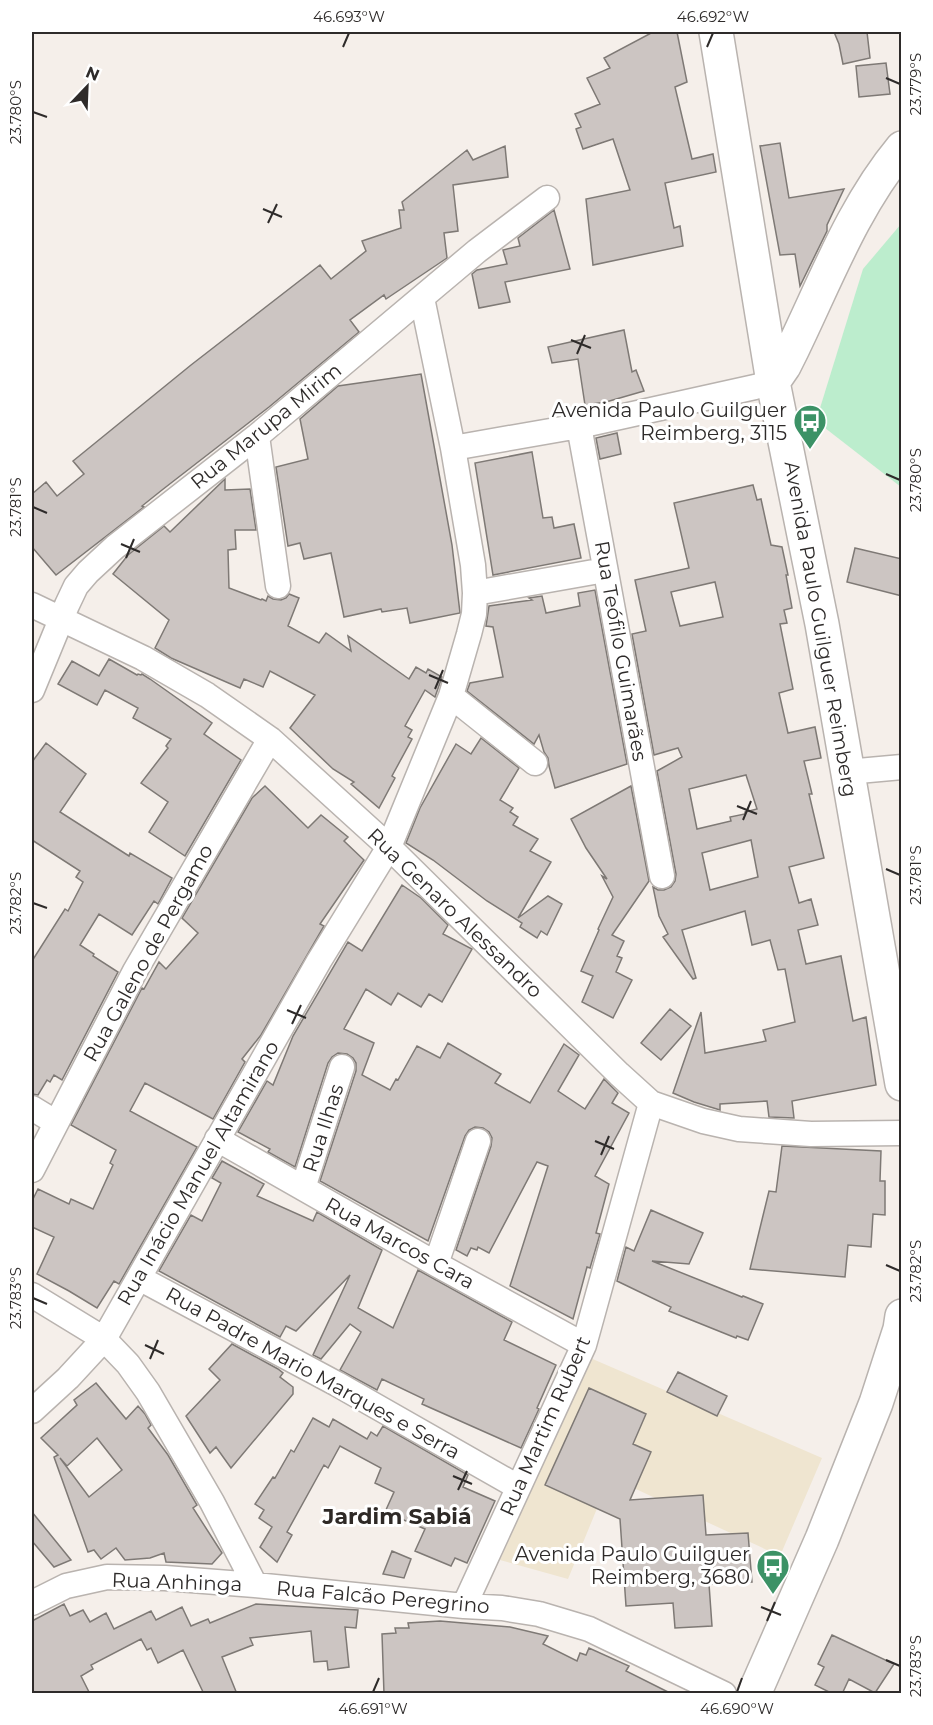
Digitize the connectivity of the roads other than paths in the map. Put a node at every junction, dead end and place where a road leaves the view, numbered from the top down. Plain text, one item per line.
1 (716, 32) edge
2 (902, 148) edge
3 (548, 198) dead end
4 (422, 298) junction
5 (773, 382) junction
6 (579, 426) junction
7 (257, 436) junction
8 (453, 448) junction
9 (605, 570) junction
10 (279, 586) dead end
11 (475, 593) junction
12 (32, 606) edge
13 (61, 619) junction
14 (32, 690) edge
15 (451, 696) junction
16 (270, 739) junction
17 (535, 763) dead end
18 (902, 767) edge
19 (846, 772) junction
20 (389, 846) junction
21 (662, 876) dead end
22 (342, 1067) dead end
23 (902, 1084) edge
24 (651, 1103) junction
25 (32, 1108) edge
26 (56, 1122) junction
27 (902, 1133) edge
28 (217, 1139) junction
29 (478, 1141) dead end
30 (32, 1170) edge
31 (303, 1188) junction
32 (436, 1264) junction
33 (139, 1278) junction
34 (32, 1295) edge
35 (902, 1316) edge
36 (104, 1339) junction
37 (584, 1345) junction
38 (894, 1369) edge
39 (32, 1411) edge
40 (518, 1487) junction
41 (255, 1585) junction
42 (32, 1603) edge
43 (464, 1606) junction
44 (724, 1694) edge
45 (754, 1694) edge

1 - 5 main road, Avenida Paulo Guilguer Reimberg
2 - 5 main road
3 - 4 street, Rua Marupa Mirim
4 - 7 street, Rua Marupa Mirim
4 - 8 street, Rua Inácio Manuel Altamirano
5 - 6 street
5 - 19 main road, Avenida Paulo Guilguer Reimberg
6 - 8 street
6 - 9 street, Rua Teófilo Guimarães
7 - 10 street
7 - 13 street, Rua Marupa Mirim
8 - 11 street, Rua Inácio Manuel Altamirano
9 - 11 street
9 - 21 street, Rua Teófilo Guimarães
11 - 15 street, Rua Inácio Manuel Altamirano
12 - 13 street, Rua Genaro Alessandro
13 - 14 street, Rua Marupa Mirim
13 - 16 street, Rua Genaro Alessandro
15 - 17 street
15 - 20 street, Rua Inácio Manuel Altamirano
16 - 20 street, Rua Genaro Alessandro
16 - 26 street, Rua Galeno de Pergamo
18 - 19 street
19 - 23 main road, Avenida Paulo Guilguer Reimberg
20 - 24 street, Rua Genaro Alessandro
20 - 28 street, Rua Inácio Manuel Altamirano
22 - 31 street, Rua Ilhas
24 - 27 street, Rua Genaro Alessandro
24 - 37 street, Rua Martim Rubert
25 - 26 street
26 - 30 street, Rua Galeno de Pergamo
28 - 31 street, Rua Marcos Cara
28 - 33 street, Rua Inácio Manuel Altamirano
29 - 32 street
31 - 32 street, Rua Marcos Cara
32 - 37 street, Rua Marcos Cara
33 - 36 street, Rua Inácio Manuel Altamirano
33 - 40 street, Rua Padre Mario Marques e Serra
34 - 36 street, Rua Falcão Peregrino
35 - 38 main road
36 - 39 street, Rua Inácio Manuel Altamirano
36 - 41 street, Rua Falcão Peregrino
37 - 40 street, Rua Martim Rubert
38 - 45 main road
40 - 43 street, Rua Martim Rubert
41 - 42 street, Rua Anhinga
41 - 43 street, Rua Falcão Peregrino
43 - 44 street, Rua Falcão Peregrino

